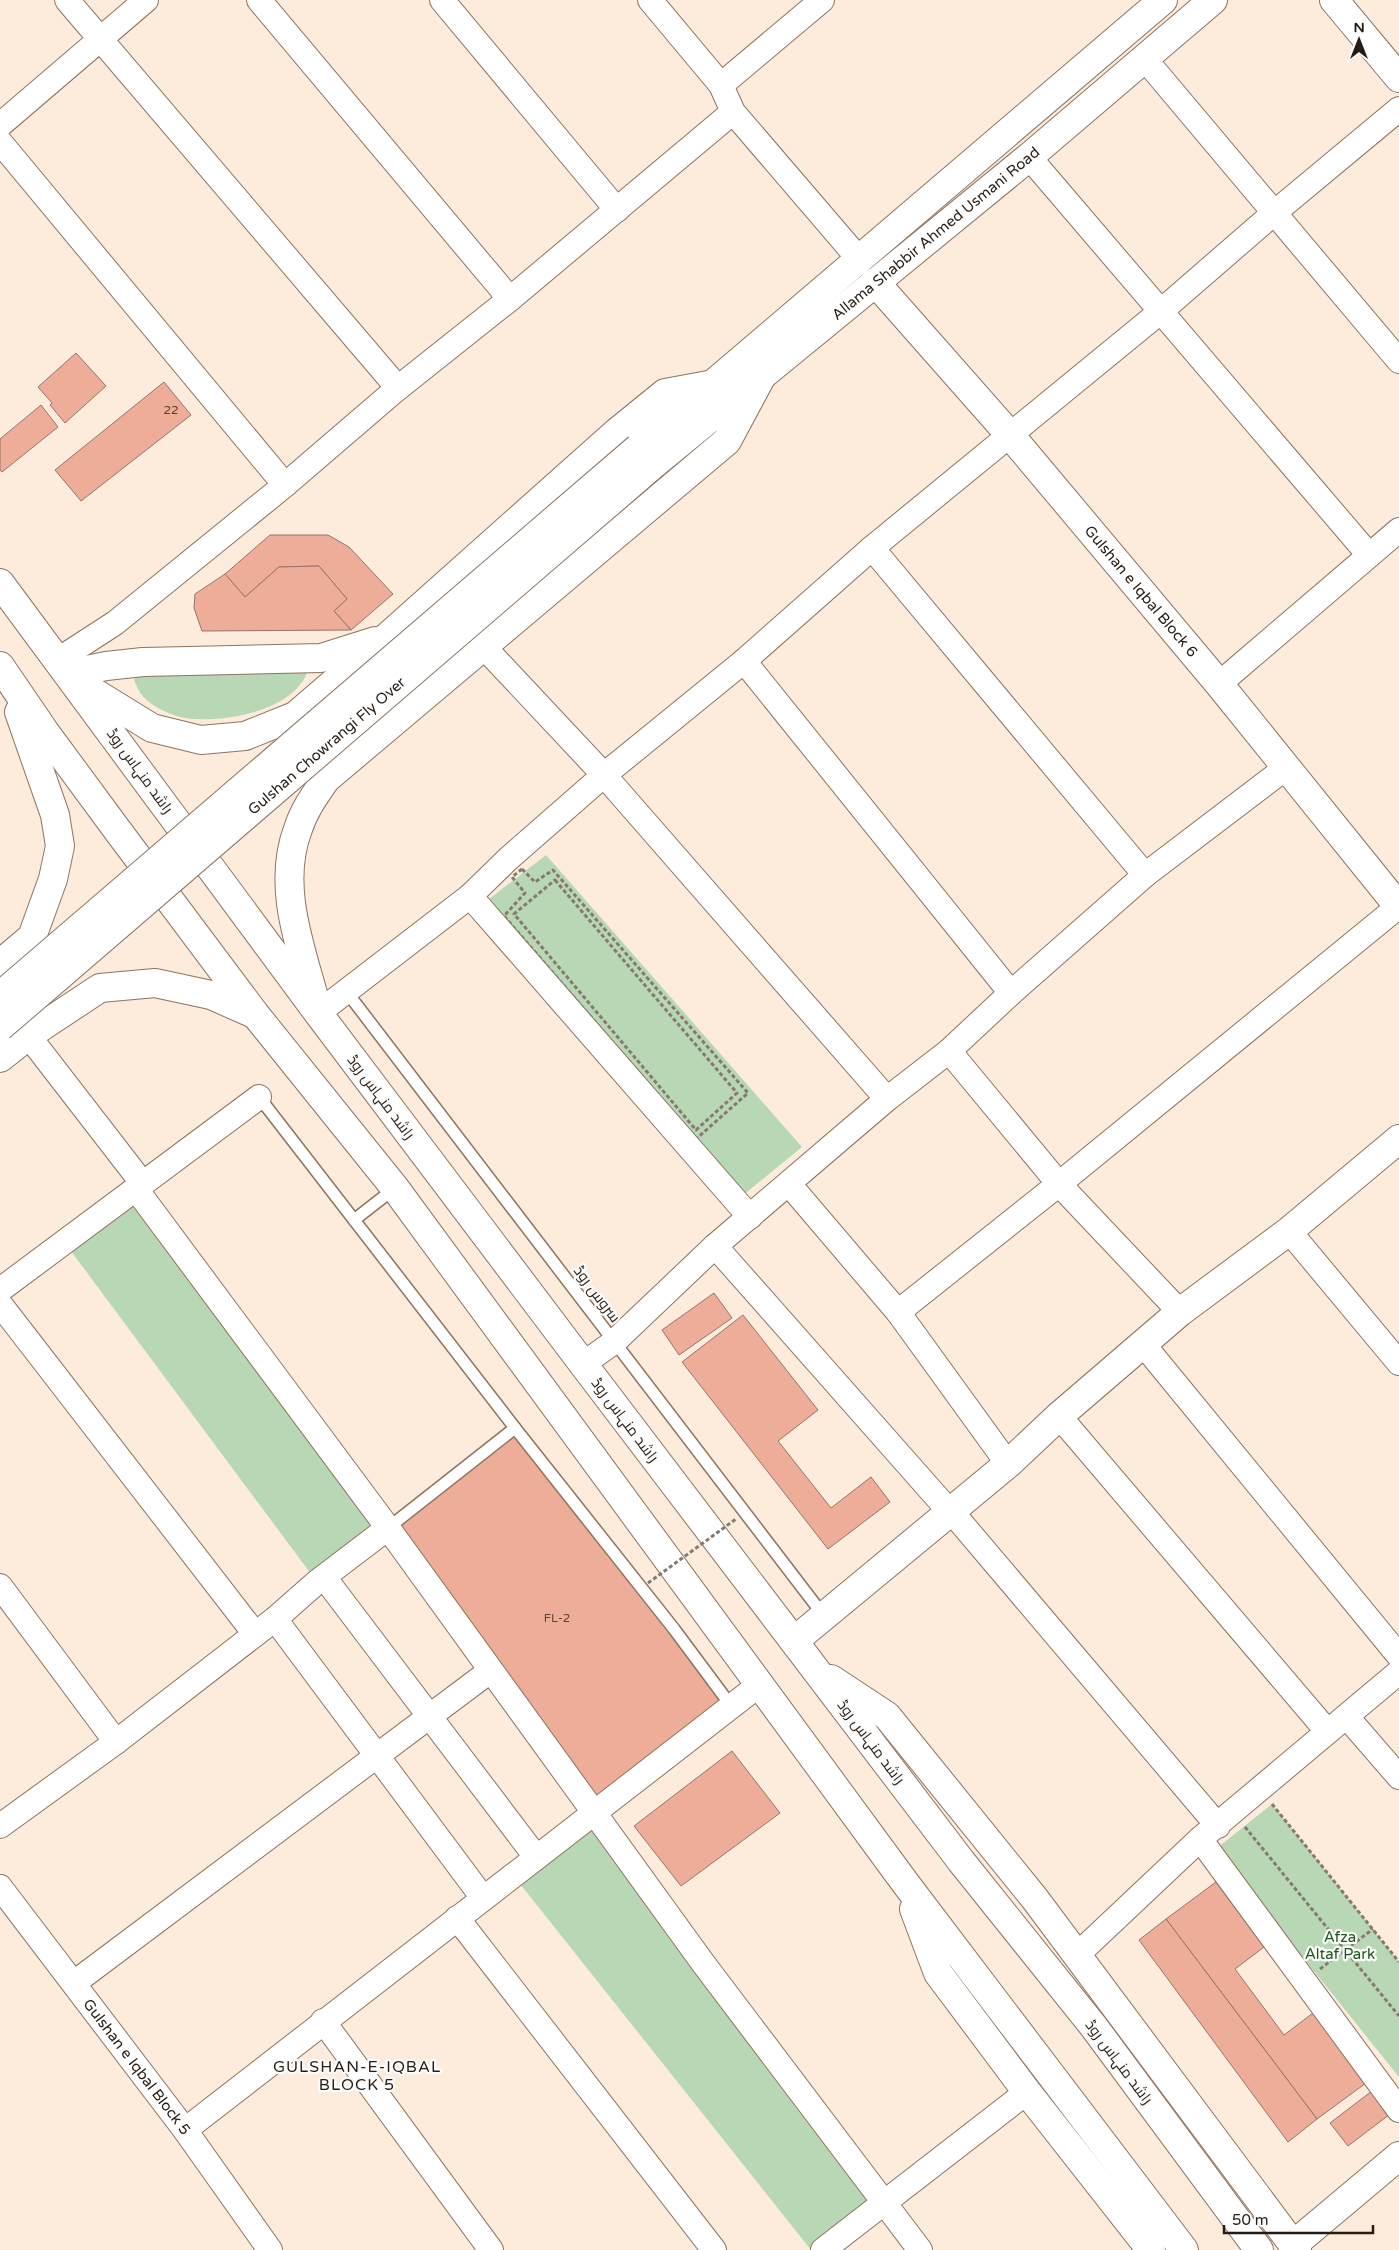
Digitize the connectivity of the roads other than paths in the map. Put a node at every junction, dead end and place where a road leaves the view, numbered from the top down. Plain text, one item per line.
1 (67, 0) edge
2 (146, 0) edge
3 (259, 0) edge
4 (442, 0) edge
5 (650, 0) edge
6 (822, 0) edge
7 (1163, 0) edge
8 (1213, 0) edge
9 (1334, 0) edge
10 (100, 38) junction
11 (1144, 58) junction
12 (1399, 78) edge
13 (720, 85) junction
14 (1399, 109) edge
15 (733, 112) junction
16 (0, 125) edge
17 (0, 142) edge
18 (1029, 157) junction
19 (618, 210) junction
20 (1274, 213) junction
21 (859, 259) junction
22 (875, 282) junction
23 (510, 299) junction
24 (1160, 312) junction
25 (1399, 361) edge
26 (764, 372) junction
27 (714, 384) junction
28 (398, 388) junction
29 (1010, 435) junction
30 (646, 456) junction
31 (285, 485) junction
32 (1399, 530) edge
33 (872, 548) junction
34 (1369, 555) junction
35 (0, 583) edge
36 (388, 636) junction
37 (484, 647) junction
38 (744, 661) junction
39 (63, 667) junction
40 (2, 669) edge
41 (1219, 684) junction
42 (1287, 767) junction
43 (604, 775) junction
44 (1145, 875) junction
45 (470, 896) junction
46 (1399, 906) edge
47 (0, 964) edge
48 (346, 991) junction
49 (1011, 993) junction
50 (0, 996) edge
51 (0, 1001) edge
52 (318, 1013) junction
53 (255, 1014) junction
54 (0, 1027) edge
55 (29, 1035) junction
56 (949, 1051) junction
57 (0, 1058) edge
58 (259, 1097) joint
59 (887, 1100) junction
60 (1399, 1139) edge
61 (789, 1184) junction
62 (1059, 1184) junction
63 (139, 1187) junction
64 (395, 1188) junction
65 (750, 1217) junction
66 (354, 1220) junction
67 (1289, 1230) junction
68 (716, 1246) junction
69 (0, 1290) edge
70 (0, 1304) edge
71 (898, 1312) junction
72 (1180, 1312) junction
73 (614, 1342) junction
74 (1143, 1344) junction
75 (1399, 1362) edge
76 (583, 1364) junction
77 (1059, 1416) junction
78 (515, 1428) junction
79 (1008, 1464) junction
80 (950, 1512) junction
81 (388, 1528) junction
82 (324, 1577) junction
83 (0, 1586) edge
84 (824, 1616) junction
85 (275, 1619) junction
86 (255, 1634) junction
87 (794, 1641) junction
88 (1399, 1656) edge
89 (813, 1667) junction
90 (490, 1670) junction
91 (1399, 1672) edge
92 (759, 1685) junction
93 (732, 1707) junction
94 (429, 1716) junction
95 (1347, 1717) junction
96 (1327, 1731) junction
97 (116, 1742) junction
98 (377, 1756) junction
99 (1399, 1777) edge
100 (594, 1811) junction
101 (0, 1826) edge
102 (1209, 1832) junction
103 (536, 1857) junction
104 (906, 1884) junction
105 (0, 1887) edge
106 (483, 1898) junction
107 (458, 1918) junction
108 (1076, 1955) junction
109 (74, 1983) junction
110 (323, 2022) junction
111 (1027, 2092) junction
112 (1399, 2110) edge
113 (185, 2130) junction
114 (1399, 2156) edge
115 (884, 2203) junction
116 (1295, 2247) edge
117 (270, 2250) edge
118 (491, 2250) edge
119 (714, 2250) edge
120 (823, 2250) edge
121 (920, 2250) edge
122 (1151, 2250) edge
123 (1184, 2250) edge
124 (1259, 2250) edge

1 - 10 street
2 - 10 street
3 - 23 street
4 - 19 street
5 - 13 street
6 - 13 street
7 - 21 main road, Allama Shabbir Ahmed Usmani Road
8 - 11 main road, Allama Shabbir Ahmed Usmani Road
9 - 12 main road
10 - 16 street
10 - 28 street
11 - 18 main road, Allama Shabbir Ahmed Usmani Road
11 - 20 street
13 - 15 street
14 - 20 street
15 - 19 street
15 - 21 street
17 - 31 street
18 - 22 main road, Allama Shabbir Ahmed Usmani Road
18 - 24 street
19 - 23 street
20 - 24 street
20 - 25 street
21 - 27 main road, Allama Shabbir Ahmed Usmani Road
22 - 26 main road, Allama Shabbir Ahmed Usmani Road
22 - 29 main road, Gulshan e Iqbal Block 6
23 - 28 street
24 - 29 street
24 - 34 street
26 - 30 main road, Allama Shabbir Ahmed Usmani Road
26 - 37 main road
27 - 30 main road, Allama Shabbir Ahmed Usmani Road
27 - 36 main road
28 - 31 street
29 - 33 street
29 - 41 main road, Gulshan e Iqbal Block 6
30 - 50 main road, Gulshan Chowrangi Fly Over, bridge
30 - 54 main road, Gulshan Chowrangi Fly Over, bridge
31 - 39 street
32 - 34 street
33 - 38 street
33 - 44 street
34 - 41 street
35 - 39 main road, راشد منہاس روڈ
36 - 39 main road
36 - 39 main road
37 - 43 street
37 - 52 main road
38 - 43 street
38 - 49 street
39 - 52 main road, راشد منہاس روڈ
40 - 47 main road
40 - 53 main road
41 - 42 main road, Gulshan e Iqbal Block 6
42 - 44 street
42 - 46 main road, Gulshan e Iqbal Block 6
43 - 45 street
43 - 59 street
44 - 49 street
45 - 48 street
45 - 65 street
46 - 62 street
48 - 52 street
48 - 73 lane, سروس روڈ
49 - 56 street
51 - 55 street
52 - 76 main road, راشد منہاس روڈ
53 - 55 main road
53 - 64 main road
55 - 57 main road
55 - 63 street
56 - 59 street
56 - 62 street
58 - 63 street
58 - 66 lane
59 - 61 street
60 - 67 main road
61 - 65 street
61 - 71 street
62 - 71 street
62 - 72 street
63 - 69 street
63 - 81 street
64 - 66 lane
64 - 92 main road
65 - 68 street
66 - 78 lane
67 - 72 main road
67 - 75 street
68 - 73 street
68 - 80 street
70 - 86 street
71 - 79 street
72 - 74 main road
73 - 76 street
73 - 84 lane, سروس روڈ
74 - 77 main road
74 - 88 street
76 - 87 main road, راشد منہاس روڈ
77 - 79 main road
77 - 96 street
78 - 81 lane
78 - 93 lane
79 - 80 main road
80 - 84 main road
80 - 102 street
81 - 82 street
81 - 90 street
82 - 85 street
82 - 94 street
83 - 97 street
84 - 87 main road
85 - 86 street
85 - 98 street
86 - 97 street
87 - 89 main road, راشد منہاس روڈ
89 - 108 main road
89 - 124 main road, راشد منہاس روڈ
90 - 94 street
90 - 100 street
91 - 95 street
92 - 93 street
92 - 104 main road
93 - 100 street
94 - 98 street
94 - 103 street
95 - 96 street
95 - 99 street
96 - 102 street
97 - 101 street
98 - 106 street
98 - 109 street
100 - 103 street
100 - 115 street
102 - 108 street
102 - 112 street
103 - 106 street
104 - 111 main road
104 - 123 main road
105 - 109 street, Gulshan e Iqbal Block 5
106 - 107 street
107 - 110 street
107 - 119 street
108 - 116 main road
109 - 113 street, Gulshan e Iqbal Block 5
110 - 113 street
110 - 118 street
111 - 115 street
111 - 122 main road
113 - 117 street, Gulshan e Iqbal Block 5
114 - 116 main road
115 - 120 street
115 - 121 street

